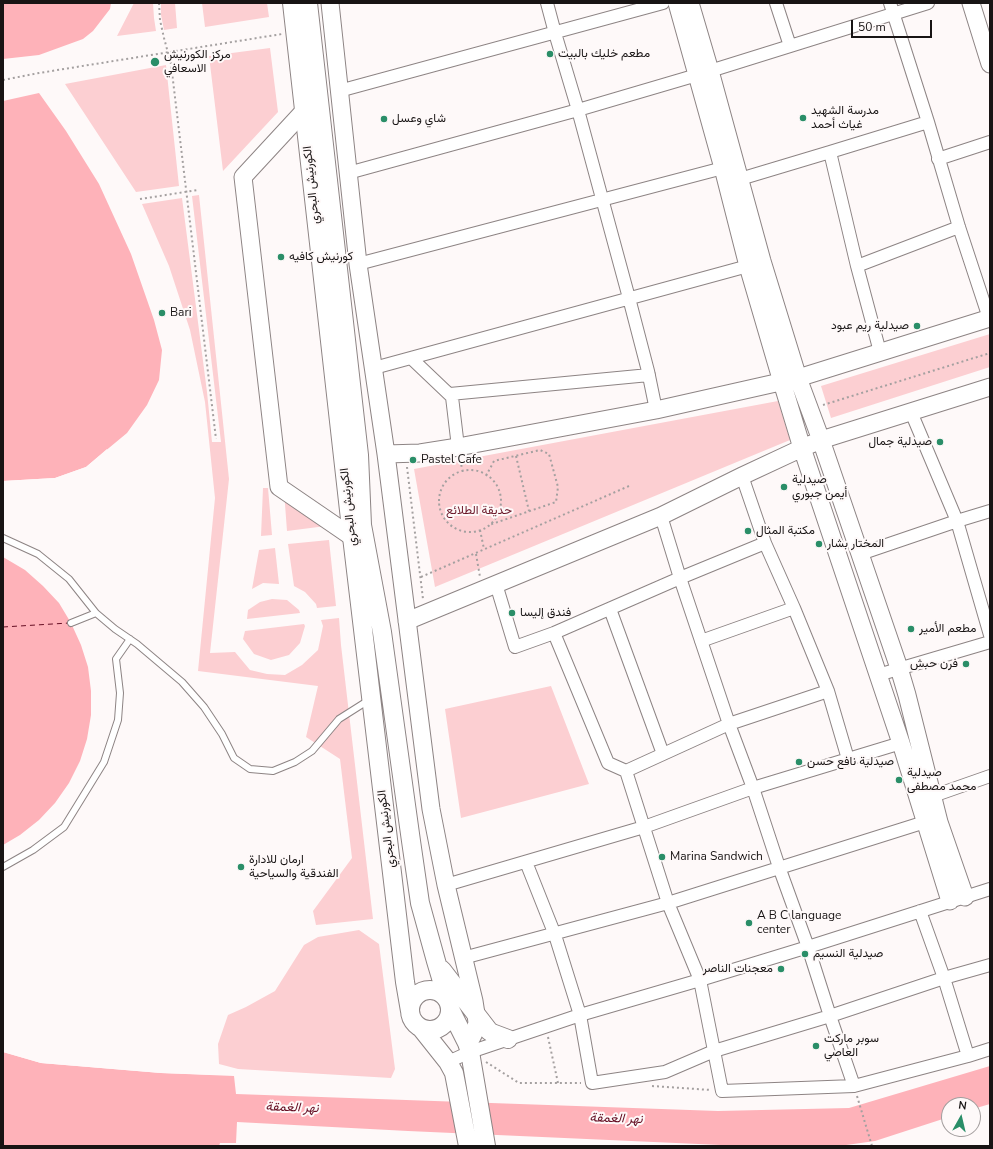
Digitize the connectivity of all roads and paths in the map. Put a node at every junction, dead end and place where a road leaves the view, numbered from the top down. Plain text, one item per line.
1 (159, 3) edge
2 (292, 3) edge
3 (308, 3) edge
4 (330, 3) edge
5 (547, 3) edge
6 (663, 3) edge
7 (677, 3) edge
8 (690, 3) edge
9 (776, 3) edge
10 (928, 3) edge
11 (971, 3) edge
12 (892, 8) edge
13 (295, 32) junction
14 (555, 33) junction
15 (790, 46) junction
16 (168, 52) junction
17 (990, 64) edge
18 (704, 73) junction
19 (3, 80) edge
20 (339, 91) junction
21 (304, 110) junction
22 (578, 110) junction
23 (928, 122) junction
24 (990, 142) edge
25 (830, 152) junction
26 (938, 159) junction
27 (722, 168) junction
28 (348, 173) junction
29 (740, 179) junction
30 (198, 190) dead end
31 (187, 192) junction
32 (140, 199) dead end
33 (602, 200) junction
34 (959, 227) junction
35 (358, 264) junction
36 (748, 266) junction
37 (857, 266) junction
38 (629, 298) junction
39 (990, 318) edge
40 (880, 352) junction
41 (990, 353) edge
42 (411, 358) junction
43 (374, 368) junction
44 (649, 375) junction
45 (790, 380) junction
46 (990, 387) edge
47 (450, 394) junction
48 (656, 410) junction
49 (809, 410) junction
50 (911, 412) junction
51 (216, 439) dead end
52 (821, 440) junction
53 (458, 447) junction
54 (802, 448) junction
55 (386, 454) junction
56 (405, 454) junction
57 (516, 456) junction
58 (486, 476) junction
59 (742, 476) junction
60 (629, 486) dead end
61 (529, 511) junction
62 (990, 511) edge
63 (662, 516) junction
64 (957, 521) junction
65 (489, 525) junction
66 (480, 530) junction
67 (352, 537) junction
68 (3, 538) edge
69 (765, 543) junction
70 (484, 549) junction
71 (476, 553) junction
72 (860, 554) junction
73 (421, 577) junction
74 (680, 578) junction
75 (490, 587) junction
76 (794, 608) junction
77 (610, 609) junction
78 (96, 613) junction
79 (425, 614) junction
80 (407, 621) junction
81 (71, 623) dead end
82 (554, 633) junction
83 (990, 635) edge
84 (130, 639) junction
85 (701, 641) junction
86 (990, 642) edge
87 (899, 668) junction
88 (878, 675) junction
89 (828, 691) junction
90 (372, 698) junction
91 (729, 724) junction
92 (901, 742) junction
93 (663, 754) junction
94 (848, 759) junction
95 (626, 771) junction
96 (990, 776) edge
97 (753, 788) junction
98 (932, 796) junction
99 (925, 822) junction
100 (644, 827) junction
101 (526, 862) junction
102 (3, 867) edge
103 (779, 867) junction
104 (446, 885) junction
105 (989, 890) edge
106 (957, 899) junction
107 (668, 903) junction
108 (920, 911) junction
109 (555, 935) junction
110 (808, 947) junction
111 (463, 958) junction
112 (436, 961) junction
113 (990, 964) edge
114 (944, 978) junction
115 (700, 980) junction
116 (449, 1005) junction
117 (410, 1010) junction
118 (476, 1014) junction
119 (580, 1015) junction
120 (830, 1016) junction
121 (545, 1026) junction
122 (421, 1028) junction
123 (508, 1039) junction
124 (468, 1047) junction
125 (990, 1049) edge
126 (714, 1051) junction
127 (968, 1056) junction
128 (451, 1068) junction
129 (558, 1083) dead end
130 (854, 1086) junction
131 (468, 1146) edge
132 (486, 1146) edge
133 (872, 1146) edge

1 - 16 path
2 - 13 main road, الكورنيش البحري
3 - 112 main road, الكورنيش البحري
4 - 20 street
5 - 14 street
6 - 14 street
7 - 18 street
8 - 18 street
9 - 15 street
10 - 12 street
11 - 17 street
12 - 15 street
12 - 23 street
13 - 16 path
13 - 21 main road, الكورنيش البحري
14 - 20 street
14 - 22 street
15 - 18 street
16 - 19 path
16 - 31 path
18 - 22 street
18 - 27 street
18 - 29 street
20 - 28 street
21 - 67 main road, الكورنيش البحري
21 - 67 street
22 - 28 street
22 - 33 street
23 - 25 street
23 - 26 street
24 - 26 street
25 - 29 street
25 - 37 street
26 - 34 street
27 - 33 street
27 - 36 street
28 - 35 street
29 - 45 street
30 - 31 path
31 - 32 path
31 - 51 path
33 - 35 street
33 - 38 street
34 - 37 street
34 - 39 street
35 - 43 street
36 - 38 street
36 - 45 street
37 - 40 street
38 - 42 street
38 - 44 street
39 - 40 street
40 - 45 street
41 - 49 path
42 - 43 street
42 - 47 street
43 - 55 street
44 - 47 street
44 - 48 street
45 - 48 street
45 - 49 street
45 - 54 street
46 - 50 street
47 - 53 street
48 - 53 street
49 - 52 street
50 - 52 street
50 - 64 street
52 - 54 street
52 - 72 street
53 - 56 street
54 - 59 street
54 - 88 street
55 - 56 street
55 - 80 street
56 - 73 path
57 - 58 path
57 - 61 path
57 - 61 path
58 - 65 path
58 - 66 path
59 - 63 street
59 - 69 street
60 - 70 path
61 - 65 path
62 - 64 street
63 - 74 street
63 - 75 street
64 - 72 street
64 - 83 street
65 - 66 path
66 - 70 path
67 - 90 main road, الكورنيش البحري
68 - 78 lane
69 - 74 street
69 - 76 street
70 - 71 path
71 - 73 path
71 - 75 path
72 - 87 street
73 - 79 path
74 - 77 street
74 - 85 street
75 - 79 street
75 - 82 street
76 - 85 street
76 - 89 street
77 - 82 street
77 - 93 street
78 - 81 lane
78 - 84 lane
79 - 80 street
80 - 104 street
82 - 95 street
84 - 90 lane
84 - 102 lane
85 - 91 street
86 - 87 street
87 - 88 street
87 - 98 street
88 - 92 street
89 - 91 street
89 - 94 street
90 - 117 main road, الكورنيش البحري
91 - 93 street
91 - 97 street
92 - 94 street
92 - 99 street
93 - 95 street
94 - 97 street
95 - 100 street
96 - 98 street
97 - 100 street
97 - 103 street
98 - 106 street
99 - 103 street
99 - 106 street
100 - 101 street
100 - 107 street
101 - 104 street
101 - 109 street
103 - 107 street
103 - 110 street
104 - 111 street
105 - 106 street
106 - 108 street
107 - 109 street
107 - 115 street
108 - 110 street
108 - 114 street
109 - 111 street
109 - 119 street
110 - 115 street
110 - 120 street
111 - 118 street
112 - 116 main road, الكورنيش البحري
112 - 118 main road
113 - 114 street
114 - 120 street
114 - 127 street
115 - 119 street
115 - 126 street
116 - 117 main road
116 - 122 main road
116 - 124 main road, الكورنيش البحري
117 - 122 main road
118 - 123 main road
118 - 124 street
119 - 121 street
119 - 126 street
120 - 126 street
120 - 130 street
121 - 123 street
121 - 129 path
122 - 128 main road
123 - 124 street
124 - 128 street
124 - 132 main road, الكورنيش البحري
125 - 127 street
126 - 130 street
127 - 130 street
128 - 131 main road
130 - 133 path

